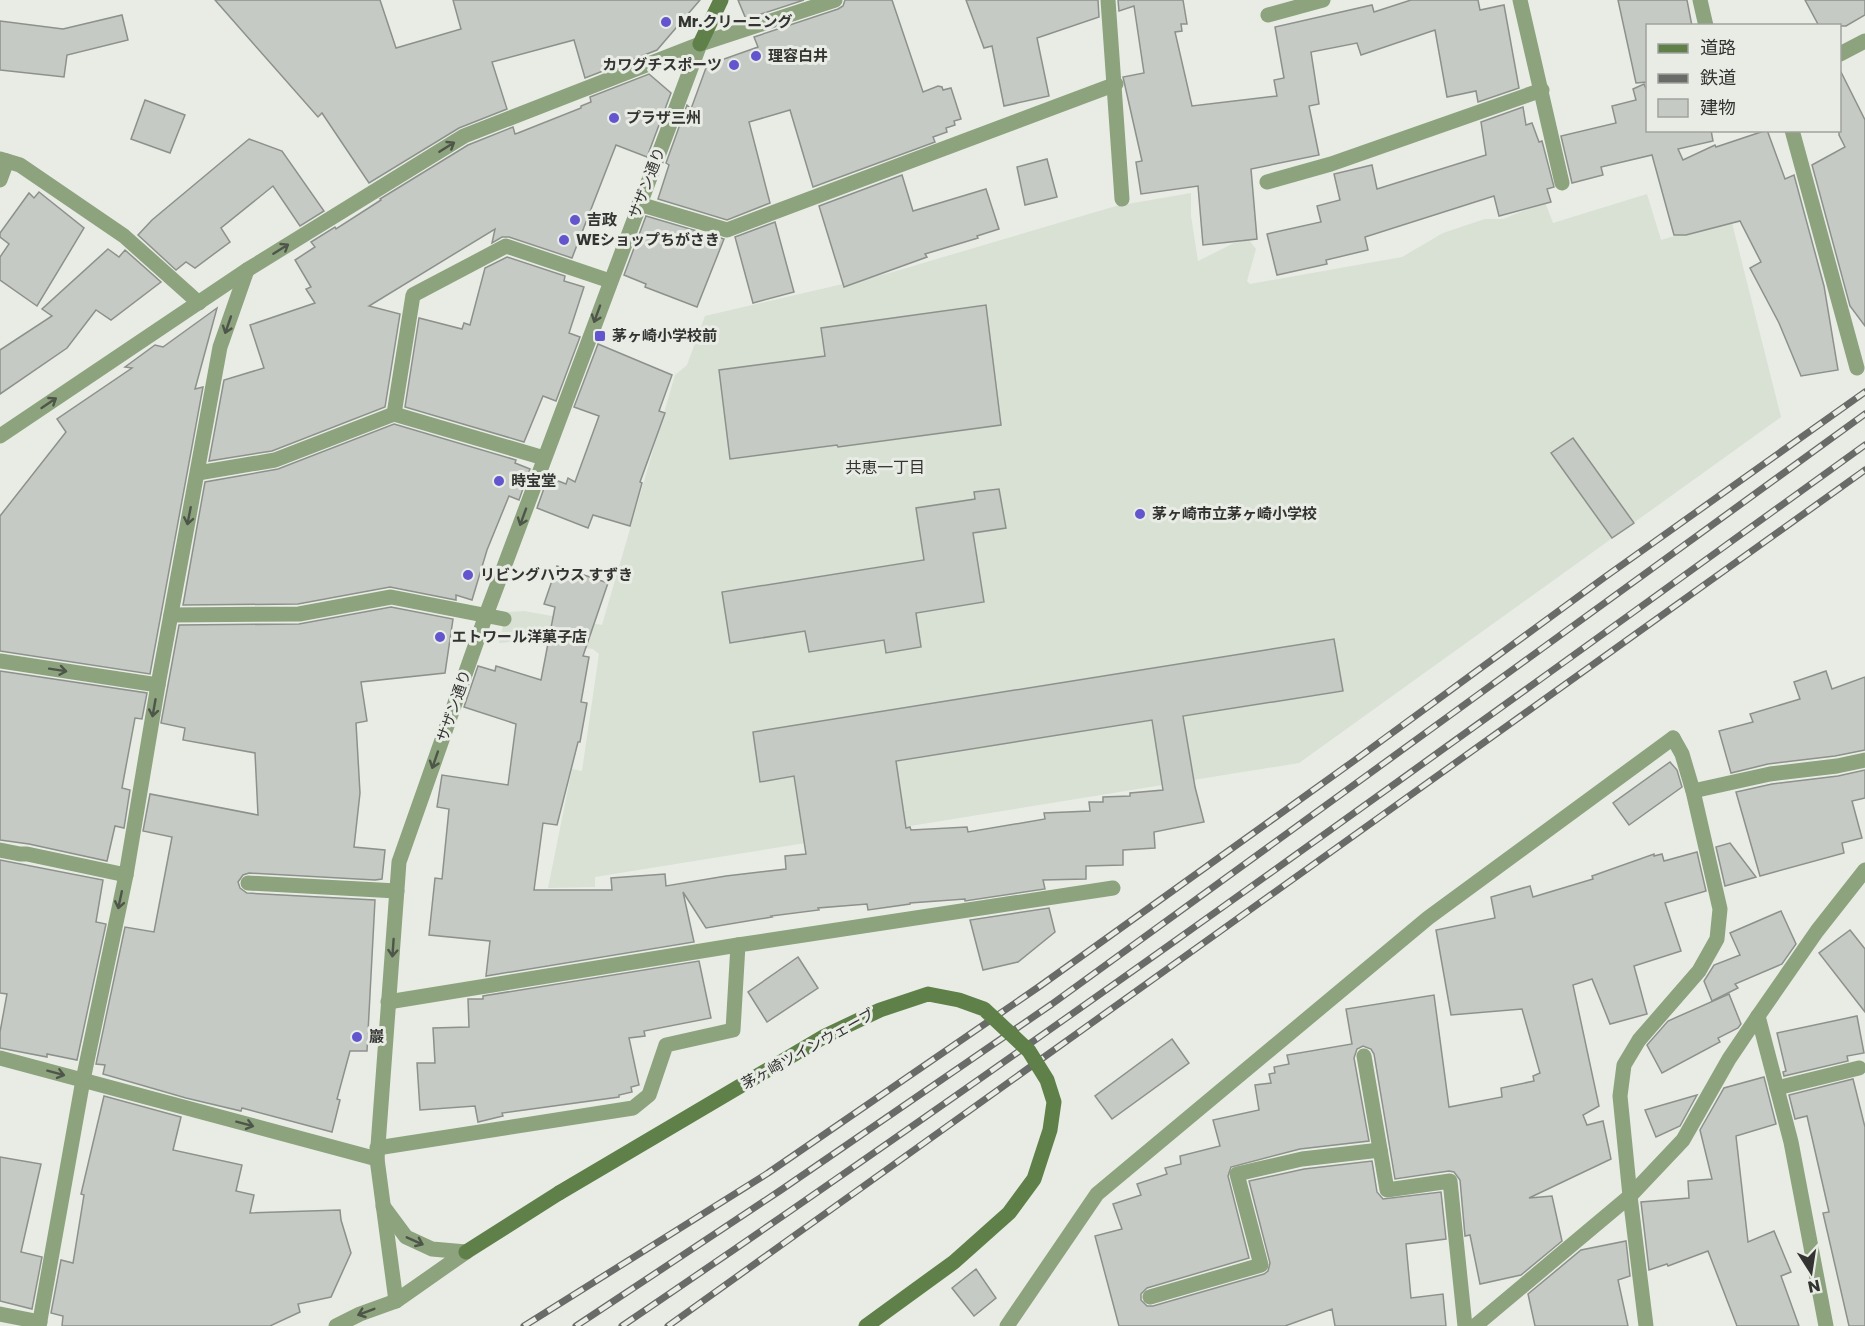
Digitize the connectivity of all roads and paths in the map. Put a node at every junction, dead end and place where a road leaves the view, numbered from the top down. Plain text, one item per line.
1 (721, 0) edge
2 (834, 0) edge
3 (1108, 0) edge
4 (1323, 0) edge
5 (1520, 0) edge
6 (1700, 0) edge
7 (1268, 15) dead end
8 (1706, 24) edge
9 (1865, 41) edge
10 (700, 44) junction
11 (1841, 53) edge
12 (1116, 84) junction
13 (1542, 90) junction
14 (1793, 132) edge
15 (4, 160) edge
16 (0, 180) edge
17 (1267, 182) dead end
18 (1562, 183) dead end
19 (1122, 199) dead end
20 (639, 204) junction
21 (247, 270) junction
22 (610, 281) junction
23 (199, 303) junction
24 (1857, 368) dead end
25 (394, 414) junction
26 (0, 436) edge
27 (544, 458) junction
28 (198, 473) junction
29 (171, 615) junction
30 (486, 615) junction
31 (504, 619) dead end
32 (0, 661) edge
33 (158, 685) junction
34 (1865, 760) edge
35 (1694, 791) junction
36 (0, 850) edge
37 (1865, 870) edge
38 (126, 875) junction
39 (248, 883) dead end
40 (1113, 888) dead end
41 (397, 891) junction
42 (738, 945) junction
43 (388, 1002) junction
44 (1758, 1016) junction
45 (1364, 1056) dead end
46 (0, 1058) edge
47 (1859, 1068) dead end
48 (83, 1080) junction
49 (1777, 1088) junction
50 (1380, 1150) junction
51 (377, 1153) junction
52 (1630, 1196) junction
53 (381, 1204) junction
54 (465, 1252) junction
55 (1150, 1297) dead end
56 (396, 1301) junction
57 (0, 1314) edge
58 (39, 1324) edge
59 (336, 1326) edge
60 (866, 1326) edge
61 (1007, 1326) edge
62 (1465, 1326) edge
63 (1475, 1326) edge
64 (1646, 1326) edge
65 (1826, 1326) edge

1 - 10 street, サザン通り
2 - 10 street
3 - 12 street
4 - 7 street
5 - 13 street
6 - 8 street
9 - 11 street
10 - 20 street, サザン通り
21 -> 10 street
12 - 19 street
12 - 20 street
13 - 17 street
13 - 18 street
14 - 24 street
15 - 16 street
15 - 23 street
20 - 22 street, サザン通り
21 - 23 street
21 -> 28 street
22 - 25 street
22 -> 27 street, サザン通り
26 -> 23 street
25 - 27 street
25 - 28 street
27 -> 30 street, サザン通り
28 -> 29 street
29 - 30 street
29 - 33 street
30 - 31 street
30 -> 41 street, サザン通り
32 -> 33 street
33 -> 38 street
34 - 35 street
35 - 52 street
35 - 61 street
36 - 38 street
37 - 44 street
38 -> 48 street
39 - 41 street
40 - 42 street
41 -> 43 street, サザン通り
42 - 43 street
42 - 51 street
43 - 51 street, サザン通り
44 - 49 street
44 - 52 street
45 - 50 street
46 -> 48 street
47 - 49 street
48 -> 51 street
48 - 58 street
49 - 65 street
50 - 55 street
50 - 62 street
51 - 53 street, サザン通り
52 - 63 street
52 - 64 street
53 -> 54 street
53 - 56 street, サザン通り
54 - 56 street
54 - 60 street, 茅ヶ崎ツインウェーブ, bridge
56 -> 59 street
57 - 58 street

